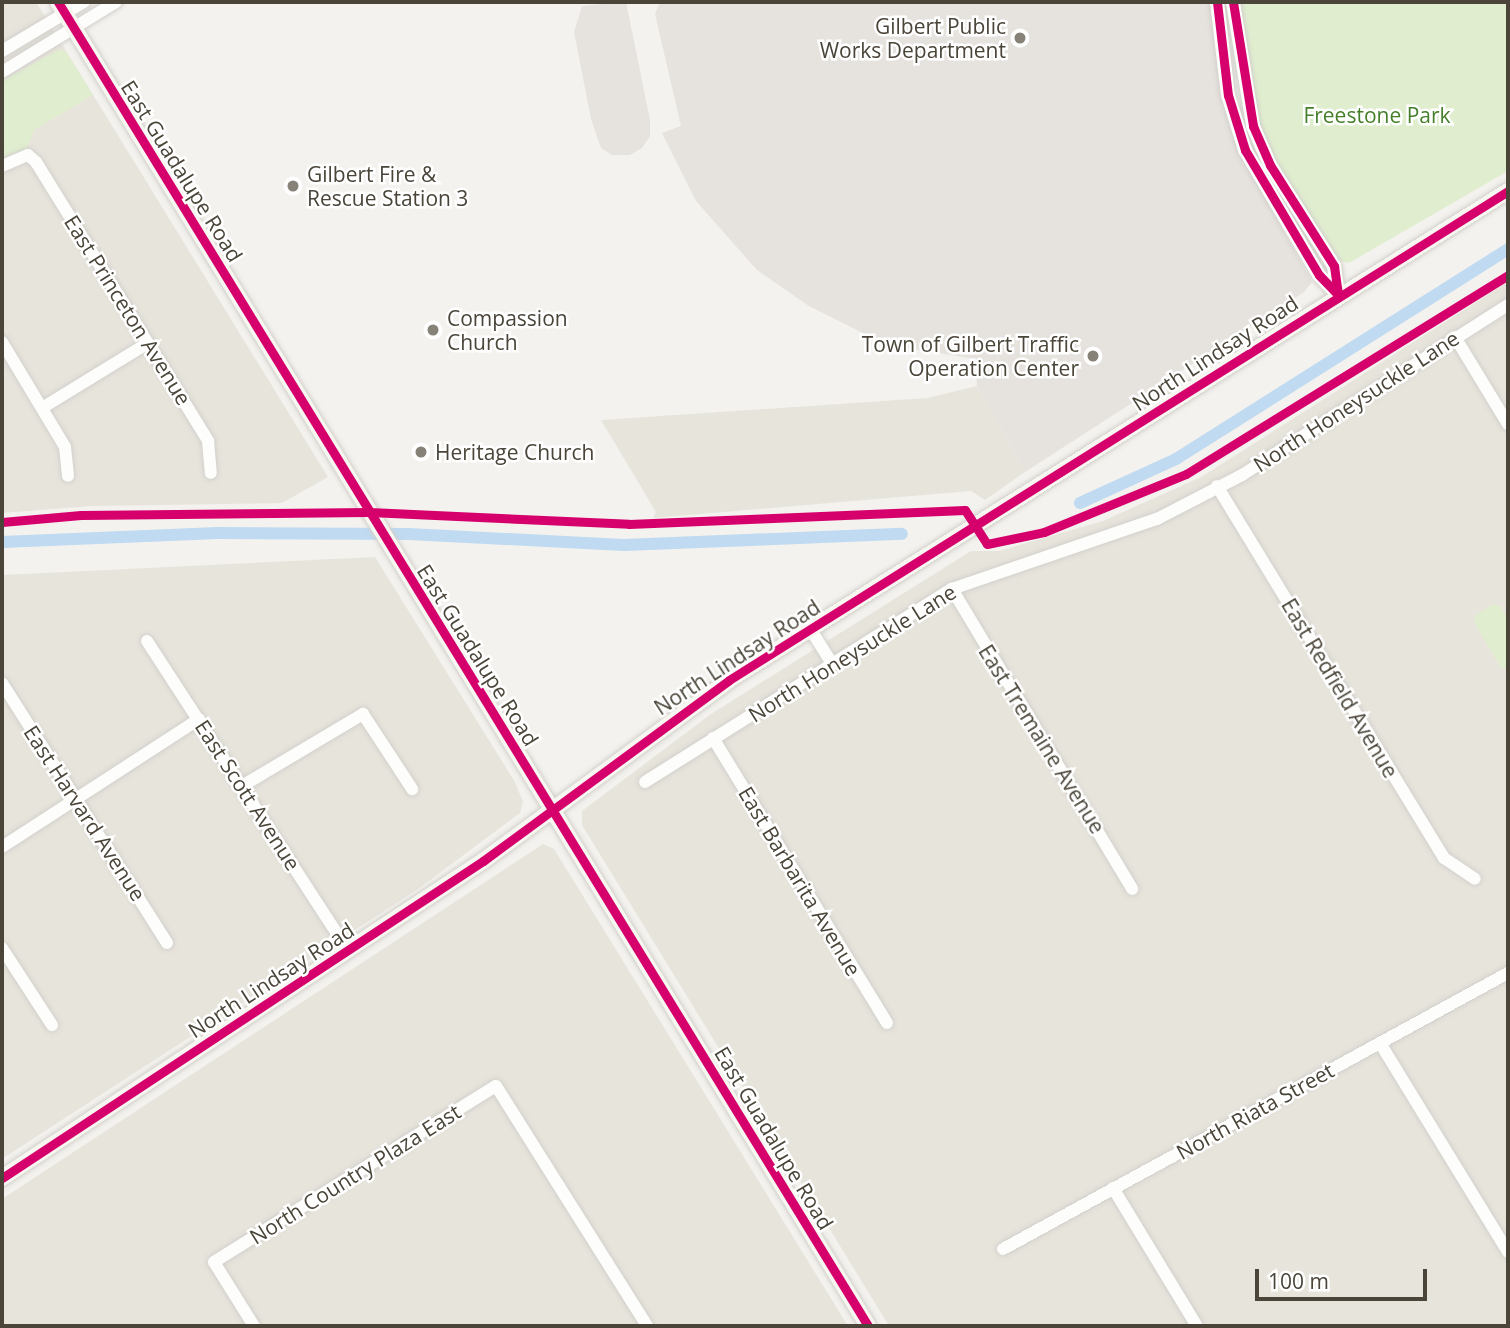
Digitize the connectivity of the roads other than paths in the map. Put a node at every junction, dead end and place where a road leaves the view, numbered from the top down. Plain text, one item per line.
1 (84, 2) edge
2 (116, 2) edge
3 (1217, 2) edge
4 (1233, 2) edge
5 (65, 14) edge
6 (2, 51) edge
7 (2, 72) edge
8 (2, 166) edge
9 (1508, 191) edge
10 (1338, 295) junction
11 (1508, 305) edge
12 (1455, 337) junction
13 (2, 342) edge
14 (148, 343) junction
15 (42, 408) junction
16 (1508, 424) edge
17 (211, 473) dead end
18 (68, 476) dead end
19 (1217, 486) junction
20 (952, 589) junction
21 (811, 630) junction
22 (147, 641) dead end
23 (832, 664) junction
24 (2, 683) edge
25 (199, 719) junction
26 (713, 738) junction
27 (645, 782) dead end
28 (242, 786) junction
29 (412, 789) dead end
30 (76, 799) junction
31 (553, 810) junction
32 (2, 847) edge
33 (1475, 879) dead end
34 (1132, 889) dead end
35 (167, 943) dead end
36 (2, 948) edge
37 (348, 951) junction
38 (1508, 973) edge
39 (887, 1023) dead end
40 (52, 1025) dead end
41 (1380, 1043) junction
42 (2, 1178) edge
43 (1113, 1188) junction
44 (1003, 1249) dead end
45 (1508, 1252) edge
46 (254, 1326) edge
47 (647, 1326) edge
48 (868, 1326) edge
49 (1197, 1326) edge

1 - 5 street
2 - 5 street
3 - 10 street
4 - 10 street
5 - 6 street
5 - 7 street
5 - 31 main road, East Guadalupe Road
8 - 14 street, East Princeton Avenue
9 - 10 main road, North Lindsay Road
10 - 21 main road, North Lindsay Road
11 - 12 street, North Honeysuckle Lane
12 - 16 street
12 - 19 street, North Honeysuckle Lane
13 - 15 street
14 - 15 street
14 - 17 street, East Princeton Avenue
15 - 18 street
19 - 20 street, North Honeysuckle Lane
19 - 33 street, East Redfield Avenue
20 - 23 street, North Honeysuckle Lane
20 - 34 street, East Tremaine Avenue
21 - 23 street
21 - 31 main road, North Lindsay Road
22 - 25 street, East Scott Avenue
23 - 26 street, North Honeysuckle Lane
24 - 30 street, East Harvard Avenue
25 - 28 street, East Scott Avenue
25 - 30 street
26 - 27 street, North Honeysuckle Lane
26 - 39 street, East Barbarita Avenue
28 - 29 street
28 - 37 street, East Scott Avenue
30 - 32 street
30 - 35 street, East Harvard Avenue
31 - 37 main road, North Lindsay Road
31 - 48 main road, East Guadalupe Road
36 - 40 street
37 - 42 main road, North Lindsay Road
38 - 41 street, North Riata Street
41 - 43 street, North Riata Street
41 - 45 street
43 - 44 street, North Riata Street
43 - 49 street
46 - 47 street, North Country Plaza East

